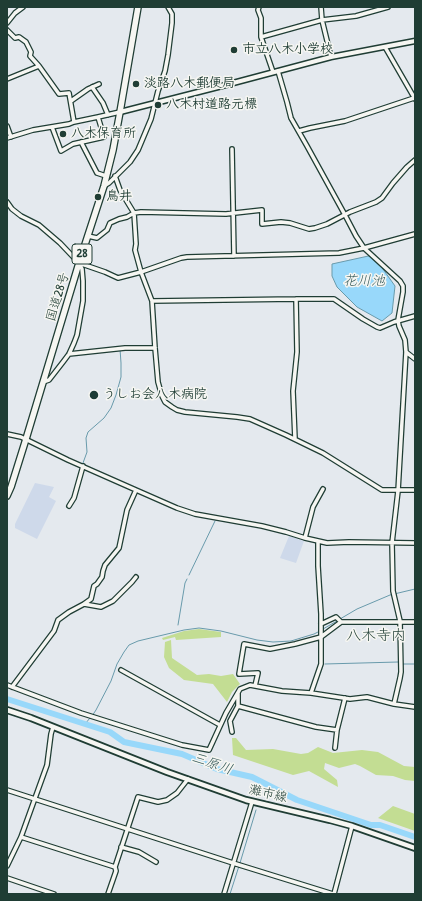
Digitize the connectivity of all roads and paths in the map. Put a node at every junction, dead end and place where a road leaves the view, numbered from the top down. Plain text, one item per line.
1 (23, 7) edge
2 (138, 7) edge
3 (168, 7) edge
4 (259, 7) edge
5 (321, 7) edge
6 (388, 7) edge
7 (322, 20) junction
8 (7, 23) edge
9 (7, 30) edge
10 (261, 36) junction
11 (415, 41) edge
12 (385, 47) junction
13 (331, 56) junction
14 (39, 66) junction
15 (276, 71) junction
16 (7, 79) edge
17 (100, 84) dead end
18 (92, 87) junction
19 (415, 98) edge
20 (71, 101) junction
21 (155, 103) junction
22 (120, 112) junction
23 (108, 115) junction
24 (98, 118) junction
25 (74, 122) junction
26 (7, 126) edge
27 (52, 127) junction
28 (299, 131) junction
29 (9, 137) edge
30 (81, 142) junction
31 (232, 149) dead end
32 (415, 160) edge
33 (106, 176) junction
34 (116, 176) junction
35 (104, 186) junction
36 (7, 202) edge
37 (134, 213) junction
38 (233, 213) junction
39 (345, 215) junction
40 (415, 234) edge
41 (88, 236) junction
42 (364, 248) junction
43 (234, 256) junction
44 (79, 263) junction
45 (141, 272) junction
46 (296, 299) junction
47 (152, 301) junction
48 (415, 316) edge
49 (398, 320) junction
50 (155, 348) junction
51 (406, 352) junction
52 (68, 354) junction
53 (415, 359) edge
54 (43, 382) junction
55 (7, 434) edge
56 (26, 439) junction
57 (295, 439) junction
58 (83, 466) junction
59 (323, 489) dead end
60 (136, 490) junction
61 (415, 490) edge
62 (398, 491) junction
63 (7, 496) edge
64 (69, 506) dead end
65 (305, 538) junction
66 (318, 541) junction
67 (392, 543) junction
68 (415, 543) edge
69 (136, 577) dead end
70 (84, 604) junction
71 (400, 621) junction
72 (341, 622) junction
73 (415, 622) edge
74 (321, 625) junction
75 (321, 636) junction
76 (121, 670) dead end
77 (7, 685) edge
78 (255, 686) junction
79 (12, 687) junction
80 (238, 692) junction
81 (311, 693) junction
82 (345, 698) junction
83 (394, 704) junction
84 (238, 706) junction
85 (415, 707) edge
86 (7, 710) edge
87 (220, 725) junction
88 (54, 727) junction
89 (337, 730) junction
90 (232, 732) dead end
91 (334, 748) dead end
92 (188, 779) junction
93 (7, 790) edge
94 (34, 799) junction
95 (252, 802) junction
96 (352, 826) junction
97 (128, 830) junction
98 (21, 837) junction
99 (121, 847) junction
100 (415, 848) edge
101 (156, 862) dead end
102 (233, 863) junction
103 (7, 866) edge
104 (115, 867) junction
105 (7, 878) edge
106 (43, 892) edge
107 (54, 894) edge
108 (108, 894) edge
109 (224, 894) edge
110 (334, 894) edge

1 - 8 street
2 - 22 highway, 国道28号 / 28
3 - 21 street
4 - 10 street
5 - 7 street
6 - 7 street
7 - 10 street
7 - 13 street
9 - 14 street
10 - 15 street
11 - 12 street
12 - 13 street
12 - 19 street
13 - 15 street
14 - 16 street
14 - 20 street
15 - 21 street
15 - 28 street
17 - 18 street
18 - 20 street
18 - 23 street
19 - 28 street
20 - 25 street
21 - 22 street
21 - 34 street
22 - 23 street
22 - 33 highway, 国道28号 / 28
23 - 24 street
24 - 25 street
24 - 30 street
25 - 27 street
26 - 29 street
27 - 29 street
27 - 30 street
28 - 39 street
30 - 33 street
31 - 38 street
32 - 39 street
33 - 35 highway, 国道28号 / 28
34 - 35 street
34 - 37 street
35 - 41 highway, 国道28号 / 28
36 - 44 street
37 - 38 street
37 - 41 street
37 - 45 street
38 - 39 street
38 - 43 street
39 - 42 street
40 - 42 street
41 - 44 highway, 国道28号 / 28
42 - 43 street
42 - 49 street
43 - 45 street
44 - 45 street
44 - 52 street
44 - 54 highway, 国道28号 / 28
45 - 47 street
46 - 47 street
46 - 49 street
46 - 57 street
47 - 50 street
48 - 49 street
49 - 51 street
50 - 52 street
50 - 57 street
51 - 53 street
51 - 62 street
52 - 54 street
54 - 56 highway, 国道28号 / 28
55 - 56 street
56 - 58 street
56 - 63 highway, 国道28号 / 28
57 - 62 street
58 - 60 street
58 - 64 street
59 - 65 street
60 - 65 street
60 - 70 street
61 - 62 street
62 - 67 street
65 - 66 street
66 - 67 street
66 - 74 street
67 - 68 street
67 - 71 street
69 - 70 street
70 - 79 street
71 - 72 street
71 - 73 street
71 - 83 street
72 - 74 street
72 - 75 street
74 - 75 street
75 - 78 street
75 - 81 street
76 - 87 street
77 - 79 street
78 - 80 street
78 - 81 street
79 - 87 street
80 - 84 street
80 - 87 street
81 - 82 street
82 - 83 street
82 - 89 street
83 - 85 street
84 - 89 street
84 - 90 street
86 - 88 main road, 灘市線
88 - 92 main road, 灘市線
88 - 94 street
89 - 91 street
92 - 95 main road, 灘市線
92 - 97 street
93 - 94 street
94 - 97 street
94 - 98 street
95 - 96 main road, 灘市線
95 - 102 street
96 - 100 main road, 灘市線
96 - 110 street
97 - 99 street
97 - 102 street
98 - 103 street
98 - 104 street
99 - 101 street
99 - 104 street
102 - 109 street
102 - 110 street
104 - 108 street
105 - 106 street
106 - 107 street

